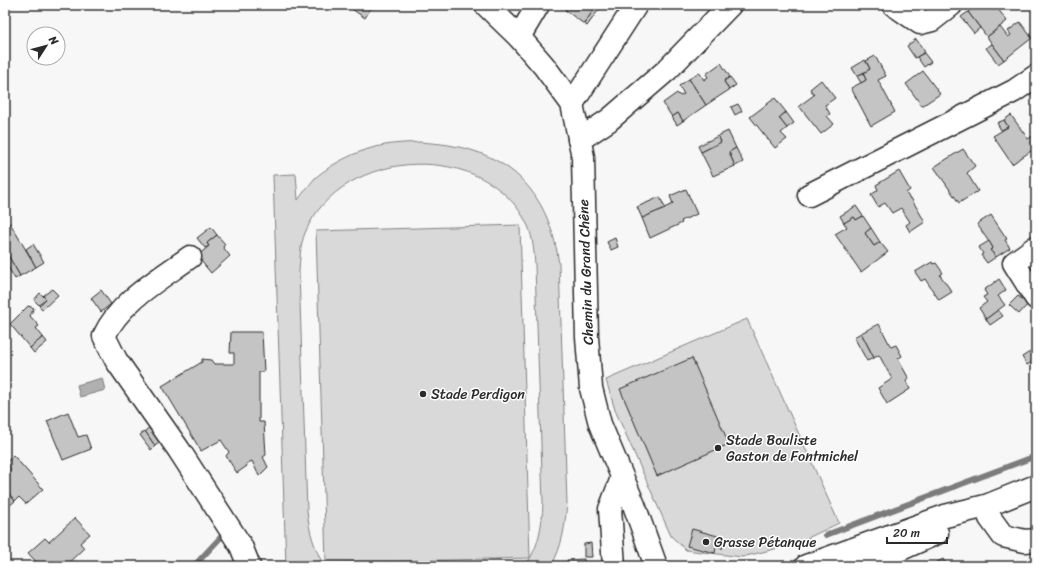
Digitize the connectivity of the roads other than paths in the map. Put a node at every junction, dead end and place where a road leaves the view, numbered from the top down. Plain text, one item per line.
1 (486, 5) edge
2 (538, 5) edge
3 (636, 5) edge
4 (730, 5) edge
5 (894, 5) edge
6 (951, 5) edge
7 (519, 37) junction
8 (1036, 76) edge
9 (572, 104) junction
10 (579, 140) junction
11 (809, 195) dead end
12 (1036, 247) edge
13 (190, 257) dead end
14 (1036, 298) edge
15 (622, 478) junction
16 (1036, 486) edge
17 (986, 506) junction
18 (1036, 540) edge
19 (658, 564) edge
20 (249, 566) edge
21 (614, 566) edge
22 (806, 566) edge
23 (863, 566) edge

1 - 7 main road, Chemin du Grand Chêne
2 - 7 main road
3 - 9 main road
4 - 10 main road
5 - 6 main road
7 - 9 main road, Chemin du Grand Chêne
8 - 11 main road
9 - 10 main road, Chemin du Grand Chêne
10 - 15 main road, Chemin du Grand Chêne
12 - 14 main road
13 - 20 main road
15 - 19 main road, Chemin du Grand Chêne
15 - 21 main road
16 - 17 main road
17 - 18 main road
17 - 22 main road
17 - 23 main road

